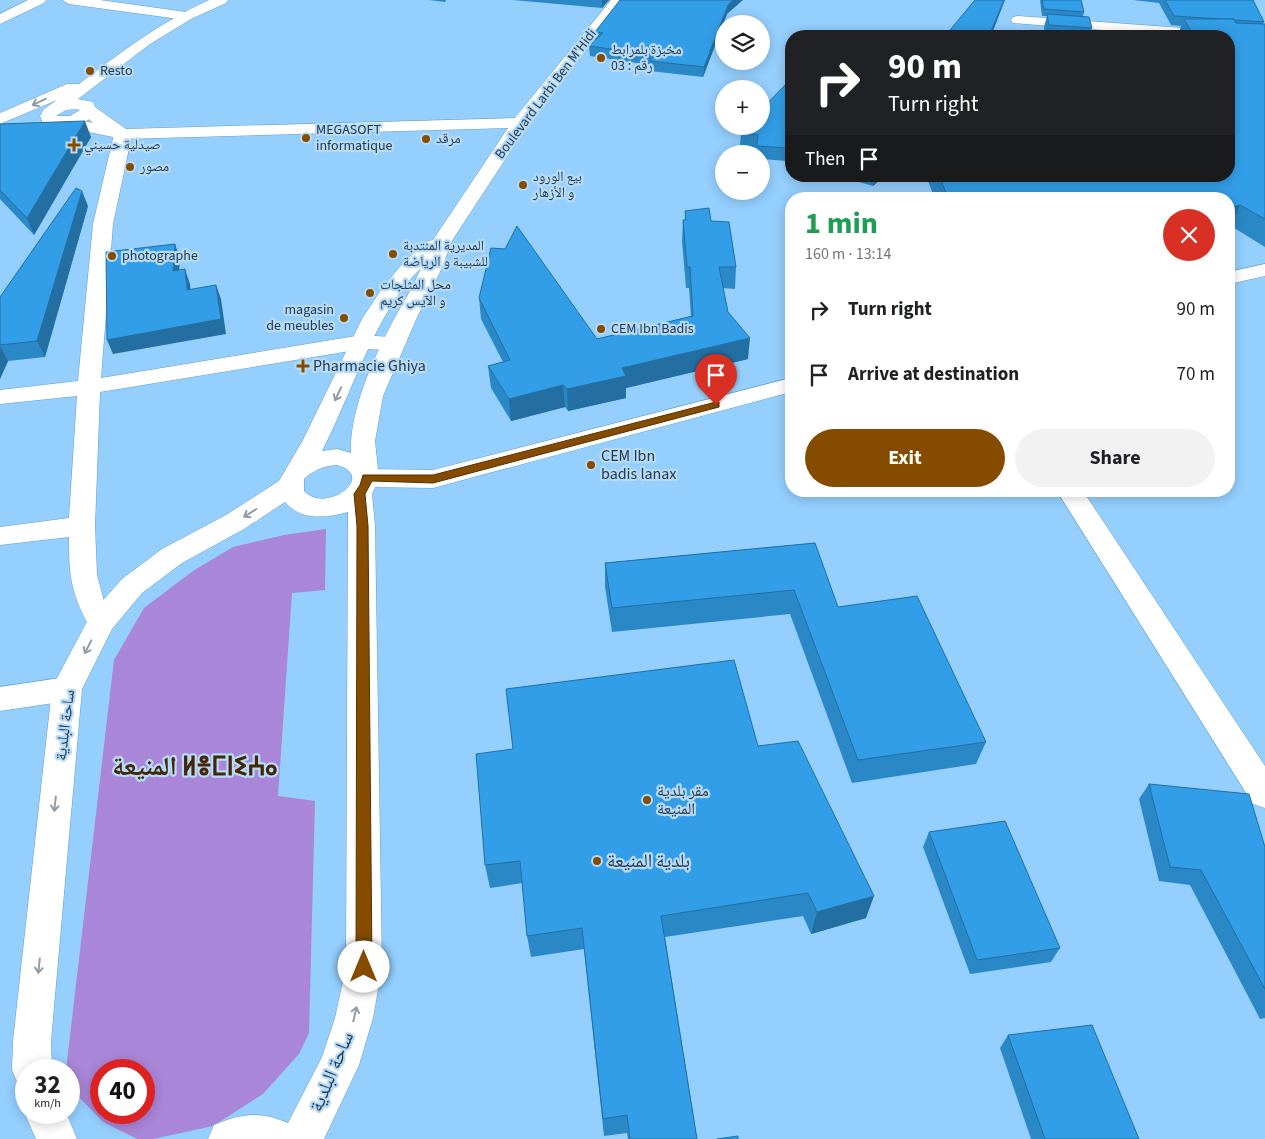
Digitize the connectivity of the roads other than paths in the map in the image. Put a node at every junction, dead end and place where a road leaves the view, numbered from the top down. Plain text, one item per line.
1 (39, 0) edge
2 (69, 0) edge
3 (221, 0) edge
4 (618, 0) edge
5 (186, 16) junction
6 (0, 20) edge
7 (1018, 20) dead end
8 (1155, 30) edge
9 (1235, 36) edge
10 (1265, 38) edge
11 (114, 66) junction
12 (89, 110) junction
13 (60, 117) junction
14 (0, 119) edge
15 (520, 123) junction
16 (0, 126) edge
17 (123, 134) junction
18 (443, 239) junction
19 (1265, 270) edge
20 (1235, 277) edge
21 (362, 342) junction
22 (395, 343) junction
23 (89, 387) junction
24 (785, 387) edge
25 (0, 397) edge
26 (295, 476) junction
27 (364, 480) junction
28 (1074, 497) edge
29 (82, 526) junction
30 (0, 536) edge
31 (101, 622) junction
32 (67, 689) junction
33 (0, 699) edge
34 (1265, 794) edge
35 (32, 1059) edge
36 (49, 1124) edge
37 (56, 1139) edge
38 (228, 1139) edge
39 (278, 1139) edge
40 (302, 1139) edge

1 - 6 street
2 - 5 street
3 - 5 street
4 - 15 street, Boulevard Larbi Ben M'Hidi
5 - 11 street
7 - 8 street
9 - 10 street
11 - 12 street
11 - 13 street
11 -> 14 street
12 - 13 street
12 - 17 street
13 - 16 street
13 - 17 street
15 - 17 street
15 - 18 street, Boulevard Larbi Ben M'Hidi
17 - 23 street
18 - 21 street, Boulevard Larbi Ben M'Hidi
18 - 22 street, Boulevard Larbi Ben M'Hidi
19 - 20 street
21 - 22 street
21 - 23 street
21 -> 26 street, Boulevard Larbi Ben M'Hidi
22 - 27 street, Boulevard Larbi Ben M'Hidi
23 - 25 street
23 - 29 street
24 - 27 street
26 - 27 street
26 - 27 street
26 -> 31 street, ساحة البلدية
40 -> 27 street, ساحة البلدية
28 - 34 street
29 - 30 street
29 - 31 street
31 -> 32 street, ساحة البلدية
32 - 33 street
32 -> 35 street, ساحة البلدية
36 - 37 street
38 - 39 street

